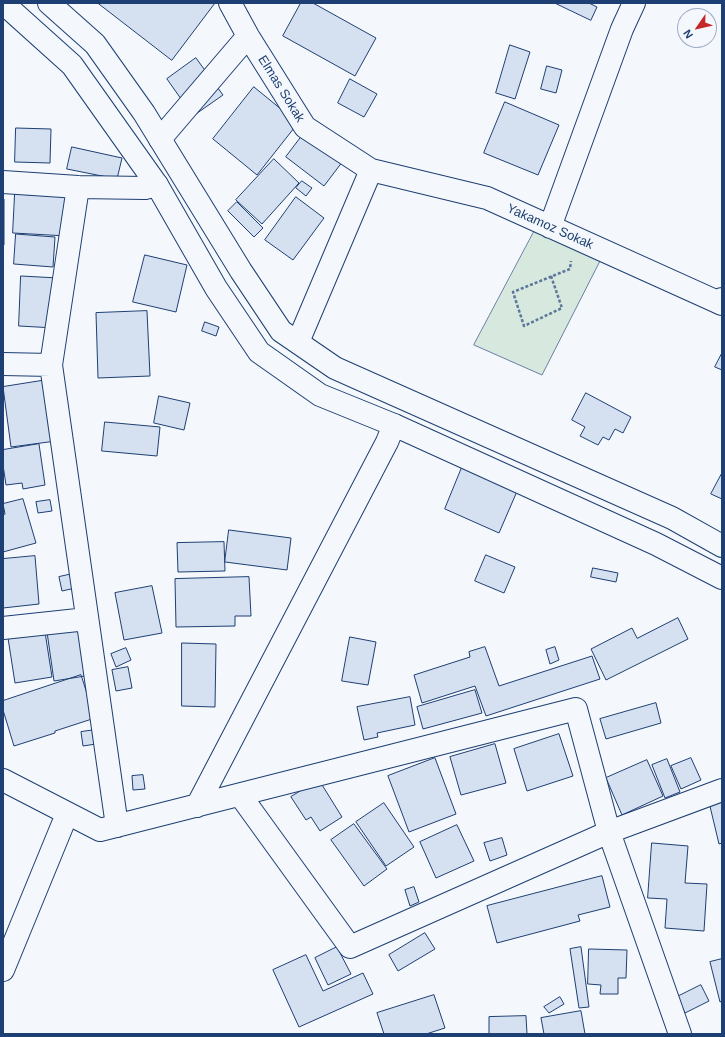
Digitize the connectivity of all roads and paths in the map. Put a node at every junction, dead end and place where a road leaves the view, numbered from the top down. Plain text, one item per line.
1 (3, 3) edge
2 (49, 3) edge
3 (230, 3) edge
4 (634, 3) edge
5 (248, 36) junction
6 (160, 139) junction
7 (371, 170) junction
8 (3, 182) edge
9 (157, 185) junction
10 (78, 187) junction
11 (550, 227) junction
12 (573, 237) junction
13 (552, 276) junction
14 (721, 302) edge
15 (298, 342) junction
16 (3, 364) edge
17 (51, 365) junction
18 (394, 425) junction
19 (722, 546) edge
20 (722, 578) edge
21 (88, 618) junction
22 (3, 628) edge
23 (3, 780) edge
24 (722, 790) edge
25 (240, 795) junction
26 (197, 806) junction
27 (67, 814) junction
28 (117, 826) junction
29 (608, 832) junction
30 (3, 970) edge
31 (680, 1034) edge

1 - 9 street
2 - 6 street
3 - 5 street, Elmas Sokak
4 - 11 street
5 - 6 street
5 - 7 street, Elmas Sokak
6 - 15 street
7 - 11 street, Yakamoz Sokak
7 - 15 street
8 - 10 street
9 - 10 street
9 - 18 street
10 - 17 street
11 - 12 street, Yakamoz Sokak
12 - 13 path
12 - 14 street, Yakamoz Sokak
13 - 13 path
15 - 19 street
16 - 17 street
17 - 21 street
18 - 20 street
18 - 26 street
21 - 22 street
21 - 28 street
23 - 27 street
24 - 29 street
25 - 26 street
25 - 29 street
25 - 29 street
26 - 28 street
27 - 28 street
27 - 30 street
29 - 31 street

